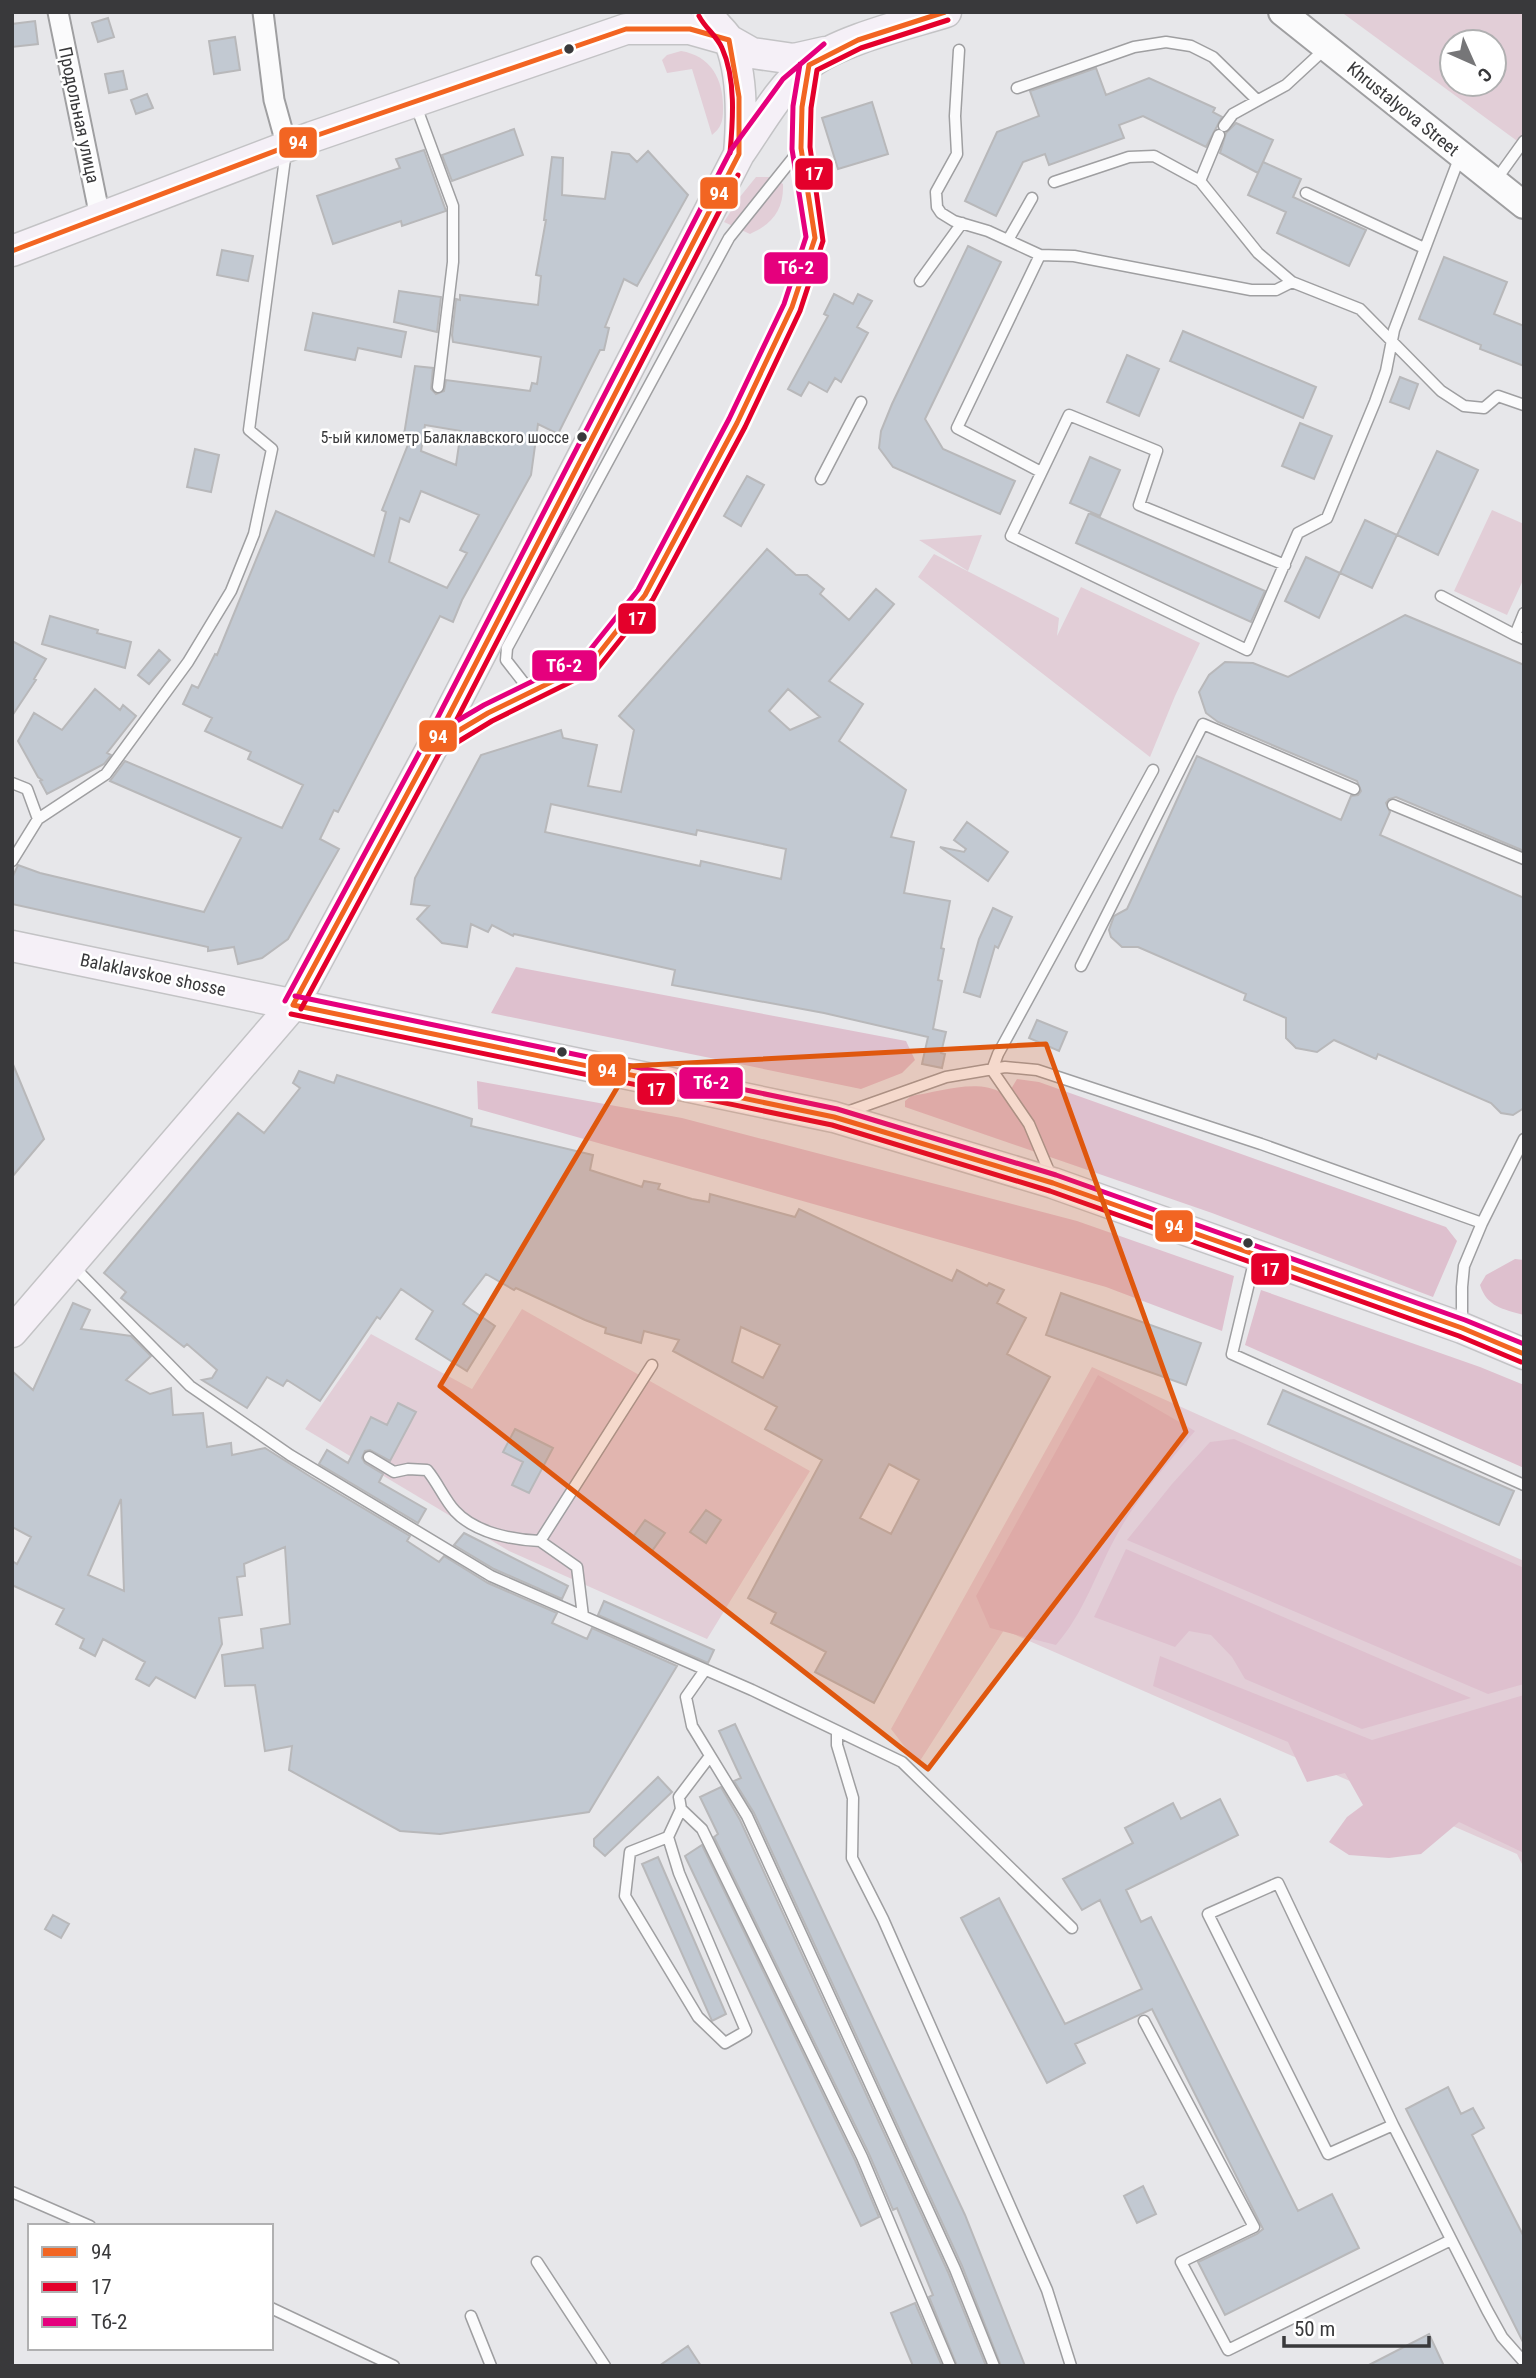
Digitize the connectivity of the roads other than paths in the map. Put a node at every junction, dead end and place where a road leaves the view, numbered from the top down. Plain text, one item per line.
1 (58, 12) edge
2 (263, 12) edge
3 (708, 12) edge
4 (946, 12) edge
5 (1282, 12) edge
6 (635, 20) edge
7 (729, 40) junction
8 (1327, 48) junction
9 (959, 50) dead end
10 (819, 58) junction
11 (1017, 88) dead end
12 (1258, 100) junction
13 (415, 102) junction
14 (1524, 141) edge
15 (287, 147) junction
16 (801, 148) junction
17 (739, 154) junction
18 (1461, 156) junction
19 (1200, 180) junction
20 (1054, 182) dead end
21 (1494, 183) junction
22 (1306, 193) dead end
23 (1032, 198) dead end
24 (1524, 205) edge
25 (100, 217) junction
26 (962, 223) junction
27 (1009, 240) junction
28 (1424, 248) junction
29 (12, 251) edge
30 (1040, 255) junction
31 (920, 281) dead end
32 (1292, 282) junction
33 (1392, 340) junction
34 (438, 387) dead end
35 (861, 402) dead end
36 (1524, 405) edge
37 (1041, 472) junction
38 (821, 479) dead end
39 (1285, 565) junction
40 (1441, 596) dead end
41 (1524, 613) edge
42 (1519, 637) edge
43 (531, 692) junction
44 (433, 746) junction
45 (1153, 770) dead end
46 (12, 783) edge
47 (1354, 789) dead end
48 (1393, 805) dead end
49 (38, 819) junction
50 (1524, 859) edge
51 (12, 861) edge
52 (12, 946) edge
53 (1082, 966) dead end
54 (293, 1005) junction
55 (992, 1070) junction
56 (834, 1117) junction
57 (1524, 1139) edge
58 (1054, 1183) junction
59 (1482, 1223) junction
60 (1256, 1254) junction
61 (61, 1274) junction
62 (1462, 1328) junction
63 (12, 1332) edge
64 (1524, 1354) edge
65 (652, 1365) dead end
66 (369, 1457) dead end
67 (1524, 1485) edge
68 (540, 1541) junction
69 (583, 1616) junction
70 (705, 1670) junction
71 (837, 1731) junction
72 (710, 1756) junction
73 (681, 1809) junction
74 (668, 1837) junction
75 (1072, 1928) dead end
76 (1144, 2021) dead end
77 (1393, 2124) junction
78 (12, 2192) edge
79 (85, 2224) edge
80 (1451, 2240) junction
81 (537, 2262) dead end
82 (273, 2309) edge
83 (471, 2316) dead end
84 (1524, 2362) edge
85 (394, 2366) edge
86 (491, 2366) edge
87 (605, 2366) edge
88 (950, 2366) edge
89 (994, 2366) edge
90 (1070, 2366) edge

1 - 25 street, Продольная улица
2 - 15 street
3 - 7 main road
4 - 10 main road
5 - 8 main road, Khrustalyova Street
6 - 7 main road
6 - 13 main road
7 - 10 main road
7 - 17 main road
8 - 12 lane
8 - 18 main road, Khrustalyova Street
9 - 26 lane
10 - 16 lane
10 - 17 main road
11 - 12 lane
12 - 19 lane
13 - 15 main road
13 - 34 lane
14 - 21 lane
15 - 25 main road
15 - 49 lane
16 - 43 lane
16 - 43 lane
17 - 44 main road
18 - 21 main road, Khrustalyova Street
18 - 28 lane
19 - 20 lane
19 - 32 lane
21 - 24 main road, Khrustalyova Street
22 - 28 lane
23 - 27 lane
25 - 29 main road
26 - 27 lane
26 - 31 lane
27 - 30 lane
28 - 33 lane
30 - 32 lane
30 - 37 lane
32 - 33 lane
33 - 36 lane
33 - 39 lane
35 - 38 lane
37 - 39 lane
37 - 39 lane
40 - 42 lane
41 - 42 lane
43 - 44 lane
44 - 54 main road
45 - 55 lane
46 - 49 lane
47 - 53 lane
48 - 50 lane
49 - 51 lane
52 - 54 main road, Balaklavskoe shosse
54 - 56 main road, Balaklavskoe shosse
54 - 61 main road
55 - 56 lane
55 - 58 lane
55 - 59 lane
56 - 58 main road, Balaklavskoe shosse
57 - 59 lane
58 - 60 main road, Balaklavskoe shosse
59 - 62 lane
60 - 62 main road, Balaklavskoe shosse
60 - 67 lane
61 - 63 main road
61 - 69 lane
62 - 64 main road, Balaklavskoe shosse
65 - 68 lane
66 - 68 lane
68 - 69 lane
69 - 70 lane
70 - 71 lane
70 - 72 lane
71 - 75 lane
71 - 90 lane
72 - 73 lane
72 - 89 lane
73 - 74 lane
73 - 88 lane
74 - 74 lane
76 - 80 lane
77 - 77 lane
77 - 80 lane
78 - 79 lane
80 - 84 lane
81 - 87 lane
82 - 85 lane
83 - 86 lane

